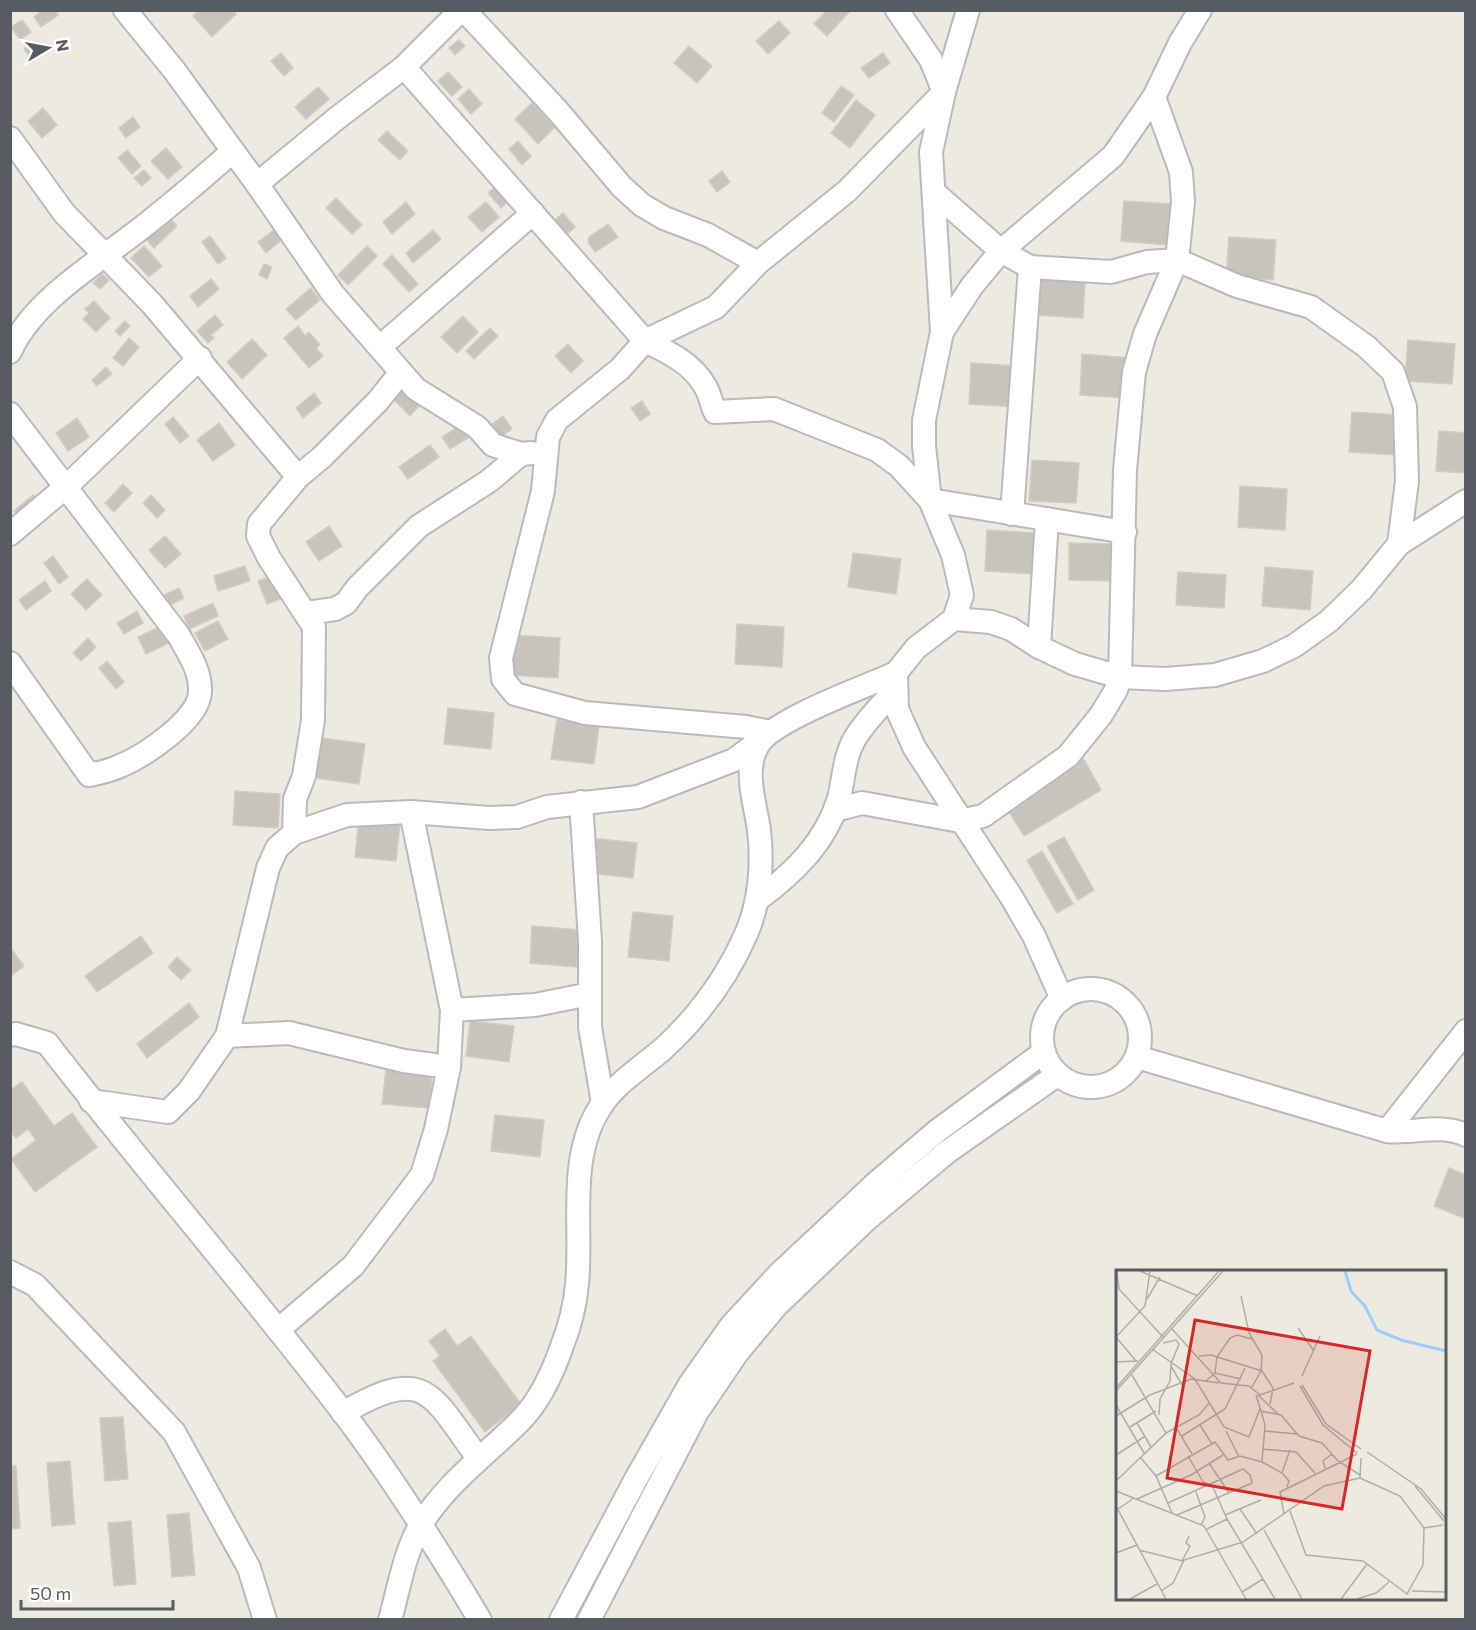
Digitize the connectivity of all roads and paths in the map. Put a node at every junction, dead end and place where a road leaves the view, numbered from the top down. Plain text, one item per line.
1 (126, 10) edge
2 (462, 10) edge
3 (897, 10) edge
4 (968, 10) edge
5 (1200, 10) edge
6 (404, 67) junction
7 (944, 92) junction
8 (1154, 96) junction
9 (11, 142) edge
10 (233, 151) junction
11 (257, 184) junction
12 (936, 194) junction
13 (533, 213) junction
14 (1001, 251) junction
15 (105, 256) junction
16 (1177, 260) junction
17 (758, 263) junction
18 (1030, 267) junction
19 (942, 332) junction
20 (645, 341) junction
21 (380, 347) junction
22 (10, 352) edge
23 (200, 358) junction
24 (401, 372) junction
25 (10, 414) edge
26 (545, 453) junction
27 (521, 454) junction
28 (298, 477) junction
29 (67, 486) junction
30 (930, 500) junction
31 (1466, 501) edge
32 (1012, 514) junction
33 (1047, 519) junction
34 (1125, 532) junction
35 (10, 534) edge
36 (1399, 544) junction
37 (306, 613) junction
38 (954, 619) junction
39 (1039, 647) junction
40 (10, 663) edge
41 (1120, 677) junction
42 (895, 682) junction
43 (765, 737) junction
44 (581, 802) junction
45 (835, 810) junction
46 (411, 812) junction
47 (960, 821) junction
48 (294, 834) junction
49 (758, 900) junction
50 (590, 994) junction
51 (1062, 999) junction
52 (452, 1010) junction
53 (1466, 1031) edge
54 (10, 1035) edge
55 (227, 1036) junction
56 (1044, 1052) junction
57 (1137, 1057) junction
58 (449, 1066) junction
59 (1057, 1075) junction
60 (92, 1101) junction
61 (603, 1103) junction
62 (1387, 1131) junction
63 (1466, 1135) edge
64 (10, 1272) edge
65 (278, 1330) junction
66 (343, 1413) junction
67 (478, 1458) junction
68 (422, 1524) junction
69 (264, 1620) edge
70 (390, 1620) edge
71 (480, 1620) edge
72 (561, 1620) edge
73 (589, 1620) edge

1 - 10 street
2 - 6 street
2 - 17 street
3 - 7 street
4 - 7 street
5 - 8 street
6 - 11 street
6 - 13 street
7 - 12 street
7 - 17 street
8 - 14 street
8 - 16 street
9 - 15 street
10 - 11 street
10 - 15 street
11 - 21 street
12 - 14 street
12 - 19 street
13 - 20 street
13 - 21 street
14 - 18 street
14 - 19 street
15 - 22 street
15 - 23 street
16 - 18 street
16 - 34 street
16 - 36 street
17 - 20 street
18 - 32 street
19 - 30 street
20 - 26 street
20 - 30 street
21 - 24 street
23 - 28 street
23 - 29 street
24 - 27 street
24 - 28 street
25 - 29 street
26 - 27 street
26 - 43 street
27 - 37 street
28 - 37 street
29 - 35 street
29 - 40 street
30 - 32 street
30 - 38 street
31 - 36 street
32 - 33 street
33 - 34 street
33 - 39 street
34 - 41 street
36 - 41 street
37 - 48 street
38 - 39 street
38 - 42 street
39 - 41 street
41 - 47 street
42 - 43 street
42 - 45 street
42 - 47 street
43 - 44 street
43 - 49 street
44 - 46 street
44 - 50 street
45 - 47 street
45 - 49 street
46 - 48 street
46 - 52 street
47 - 51 street
48 - 55 street
49 - 61 street
50 - 52 street
50 - 61 street
51 - 56 street
51 - 57 street
52 - 58 street
53 - 62 street
54 - 60 street
55 - 58 street
55 - 60 street
56 - 59 street
56 - 72 street
57 - 59 street
57 - 62 street
58 - 65 street
59 - 73 street
60 - 65 street
61 - 67 street
62 - 63 street
64 - 69 street
65 - 66 street
66 - 67 street
66 - 68 street
67 - 68 street
68 - 70 street
68 - 71 street

